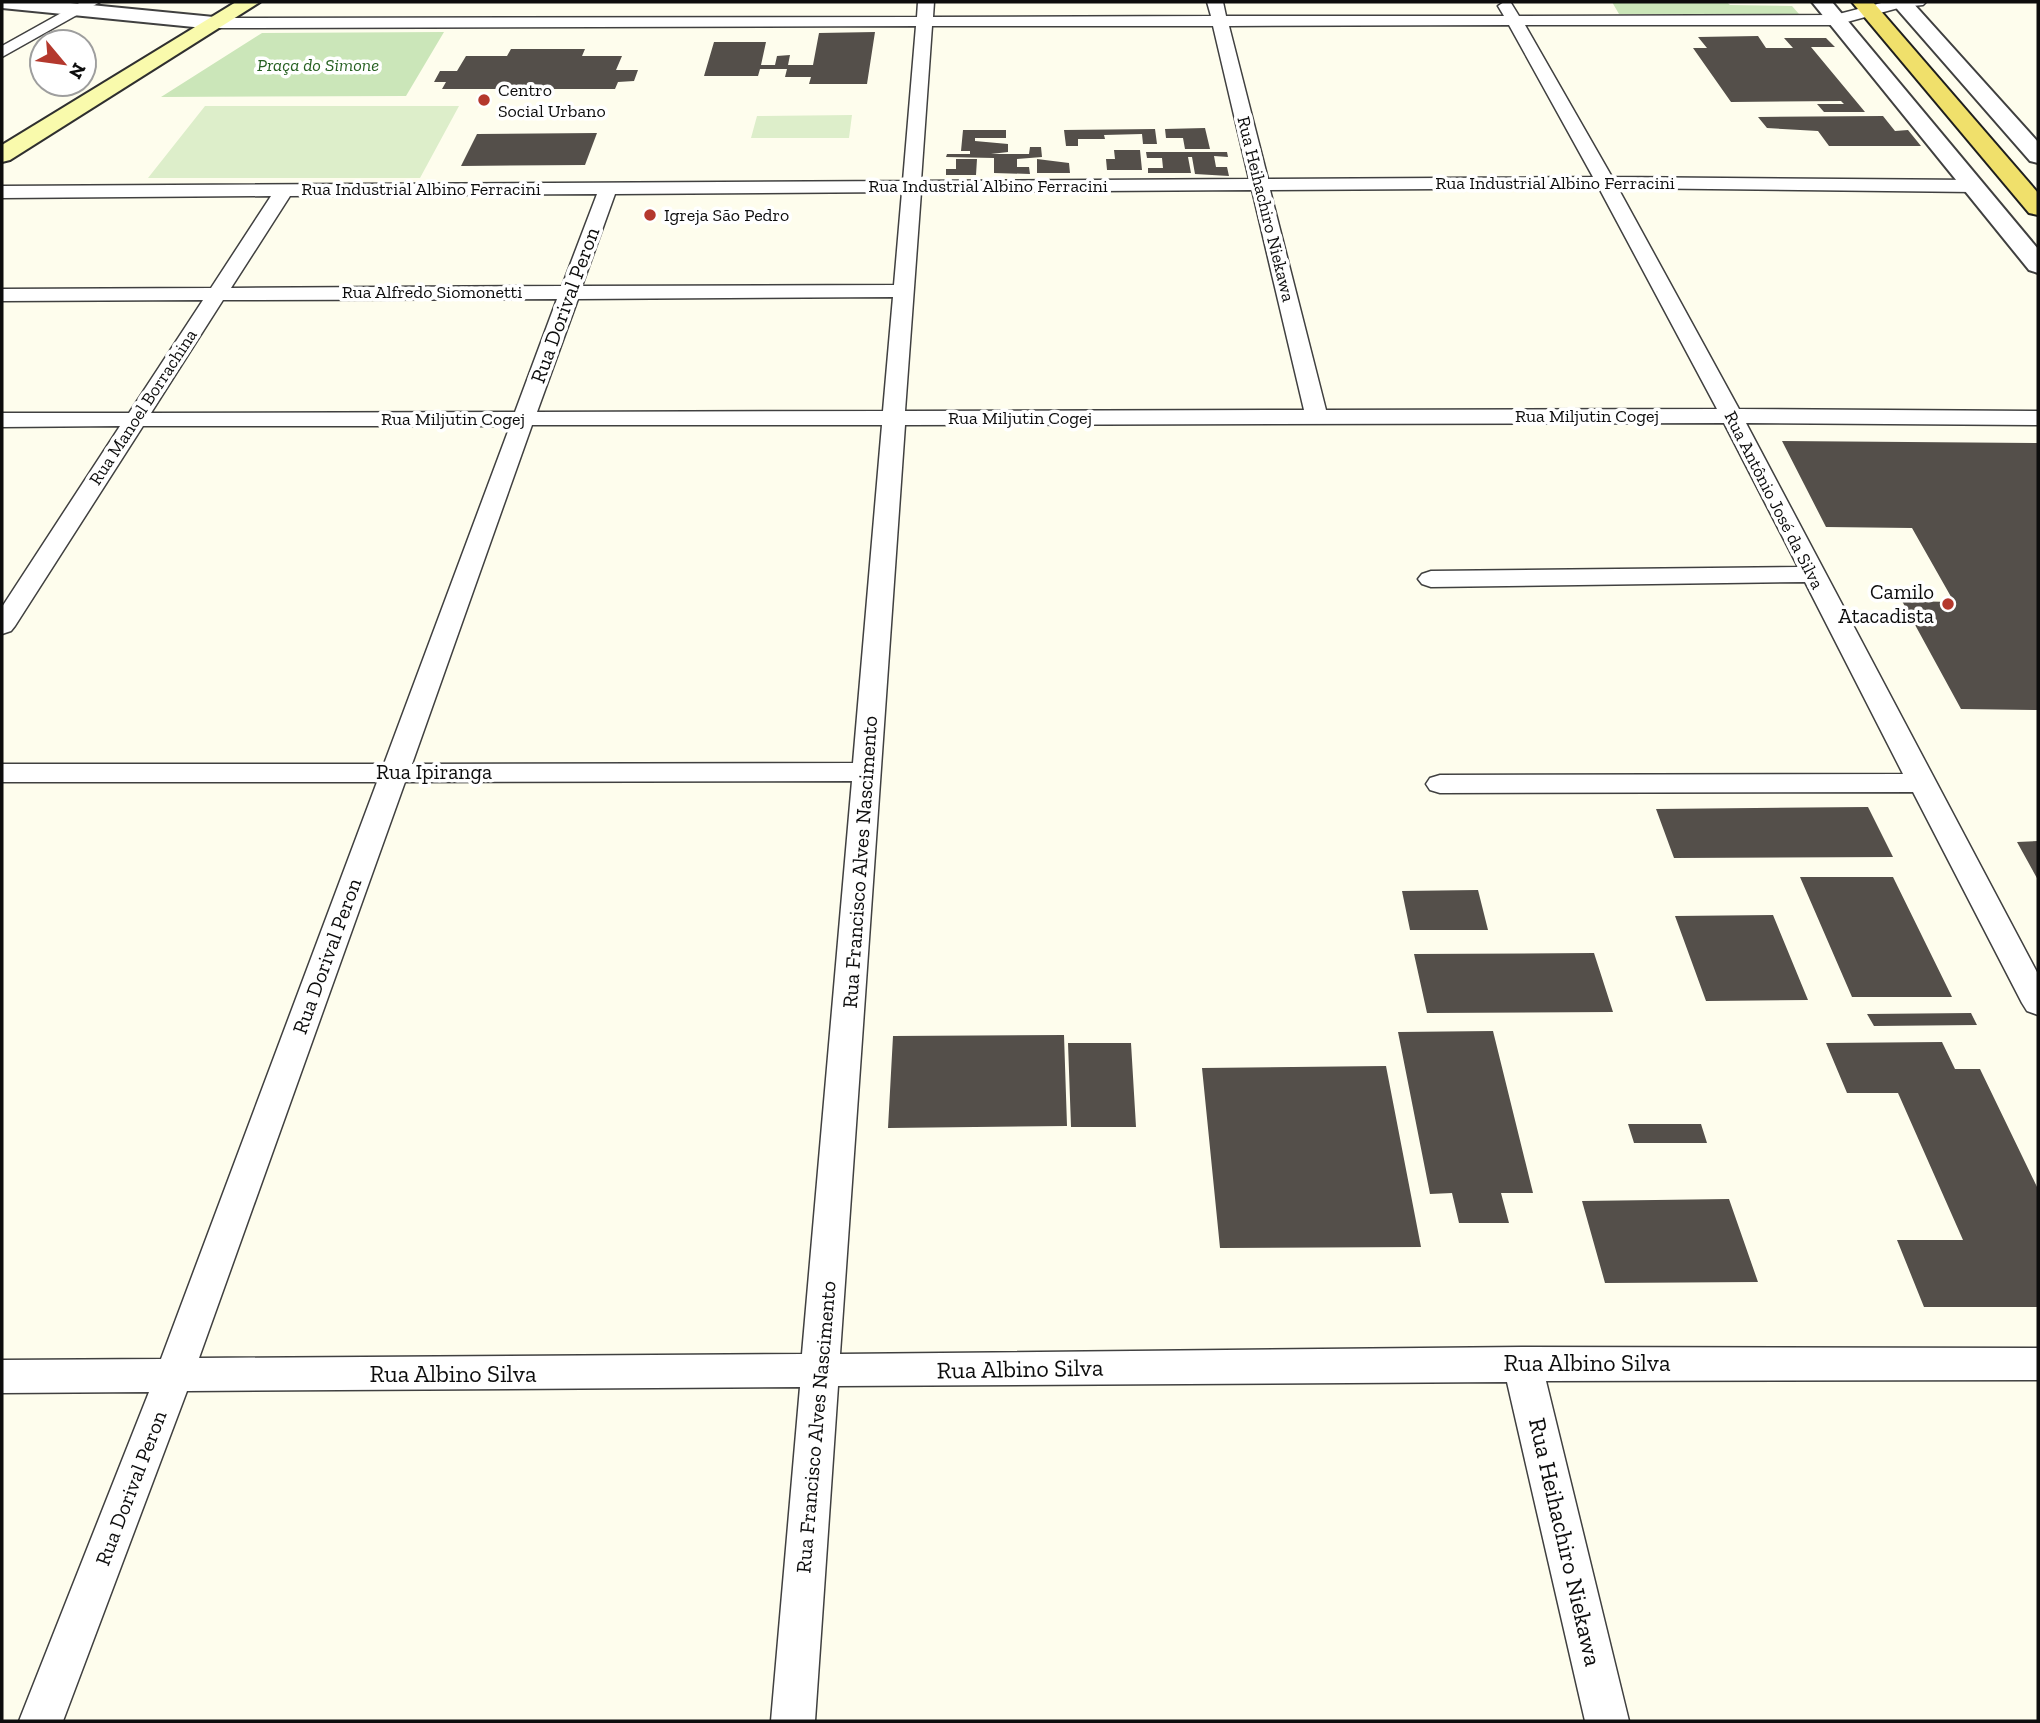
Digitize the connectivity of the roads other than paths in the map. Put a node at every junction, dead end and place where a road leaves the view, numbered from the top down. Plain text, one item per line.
1 (2, 2) edge
2 (250, 2) edge
3 (1215, 2) edge
4 (1901, 2) edge
5 (1918, 2) edge
6 (85, 6) edge
7 (1865, 6) edge
8 (1508, 11) edge
9 (1829, 11) edge
10 (925, 12) edge
11 (1220, 21) junction
12 (214, 23) junction
13 (2, 52) edge
14 (2, 155) edge
15 (2038, 156) edge
16 (1604, 182) junction
17 (1259, 184) junction
18 (1975, 186) junction
19 (912, 187) junction
20 (608, 188) junction
21 (285, 189) junction
22 (2, 192) edge
23 (2038, 208) edge
24 (2038, 265) edge
25 (570, 291) junction
26 (904, 291) junction
27 (216, 294) junction
28 (2, 295) edge
29 (1731, 416) junction
30 (1317, 417) junction
31 (894, 418) junction
32 (2038, 418) edge
33 (524, 419) junction
34 (2, 420) edge
35 (135, 420) junction
36 (1813, 574) junction
37 (1431, 579) dead end
38 (2, 626) edge
39 (394, 772) junction
40 (867, 772) junction
41 (2, 773) edge
42 (1920, 783) junction
43 (1440, 784) dead end
44 (2038, 1003) edge
45 (1522, 1363) junction
46 (2038, 1364) edge
47 (821, 1371) junction
48 (174, 1376) junction
49 (2, 1377) edge
50 (41, 1721) edge
51 (793, 1721) edge
52 (1607, 1721) edge

1 - 6 street
2 - 12 main road
3 - 11 street, Rua Heihachiro Niekawa
4 - 5 street
4 - 7 street
4 - 15 street
6 - 12 street
6 - 13 street
7 - 9 street
7 - 23 main road
8 - 9 street
8 - 11 street
8 - 16 street, Rua Antônio José da Silva
9 - 18 street
10 - 11 street
10 - 12 street
10 - 19 street, Rua Francisco Alves Nascimento
11 - 17 street, Rua Heihachiro Niekawa
12 - 14 main road
16 - 17 street, Rua Industrial Albino Ferracini
16 - 18 street, Rua Industrial Albino Ferracini
16 - 29 street, Rua Antônio José da Silva
17 - 19 street, Rua Industrial Albino Ferracini
17 - 30 street, Rua Heihachiro Niekawa
18 - 24 street
19 - 20 street, Rua Industrial Albino Ferracini
19 - 26 street, Rua Francisco Alves Nascimento
20 - 21 street, Rua Industrial Albino Ferracini
20 - 25 street, Rua Dorival Peron
21 - 22 street, Rua Industrial Albino Ferracini
21 - 27 street, Rua Manoel Borrachina
25 - 26 street, Rua Alfredo Siomonetti
25 - 27 street, Rua Alfredo Siomonetti
25 - 33 street, Rua Dorival Peron
26 - 31 street, Rua Francisco Alves Nascimento
27 - 28 street, Rua Alfredo Siomonetti
27 - 35 street, Rua Manoel Borrachina
29 - 30 street, Rua Miljutin Cogej
29 - 32 street, Rua Miljutin Cogej
29 - 36 street, Rua Antônio José da Silva
30 - 31 street, Rua Miljutin Cogej
31 - 33 street, Rua Miljutin Cogej
31 - 40 street, Rua Francisco Alves Nascimento
33 - 35 street, Rua Miljutin Cogej
33 - 39 street, Rua Dorival Peron
34 - 35 street, Rua Miljutin Cogej
35 - 38 street, Rua Manoel Borrachina
36 - 37 street
36 - 42 street, Rua Antônio José da Silva
39 - 40 street, Rua Ipiranga
39 - 41 street, Rua Ipiranga
39 - 48 street, Rua Dorival Peron
40 - 47 street, Rua Francisco Alves Nascimento
42 - 43 street
42 - 44 street, Rua Antônio José da Silva
45 - 46 street, Rua Albino Silva
45 - 47 street, Rua Albino Silva
45 - 52 street, Rua Heihachiro Niekawa
47 - 48 street, Rua Albino Silva
47 - 51 street, Rua Francisco Alves Nascimento
48 - 49 street, Rua Albino Silva
48 - 50 street, Rua Dorival Peron

